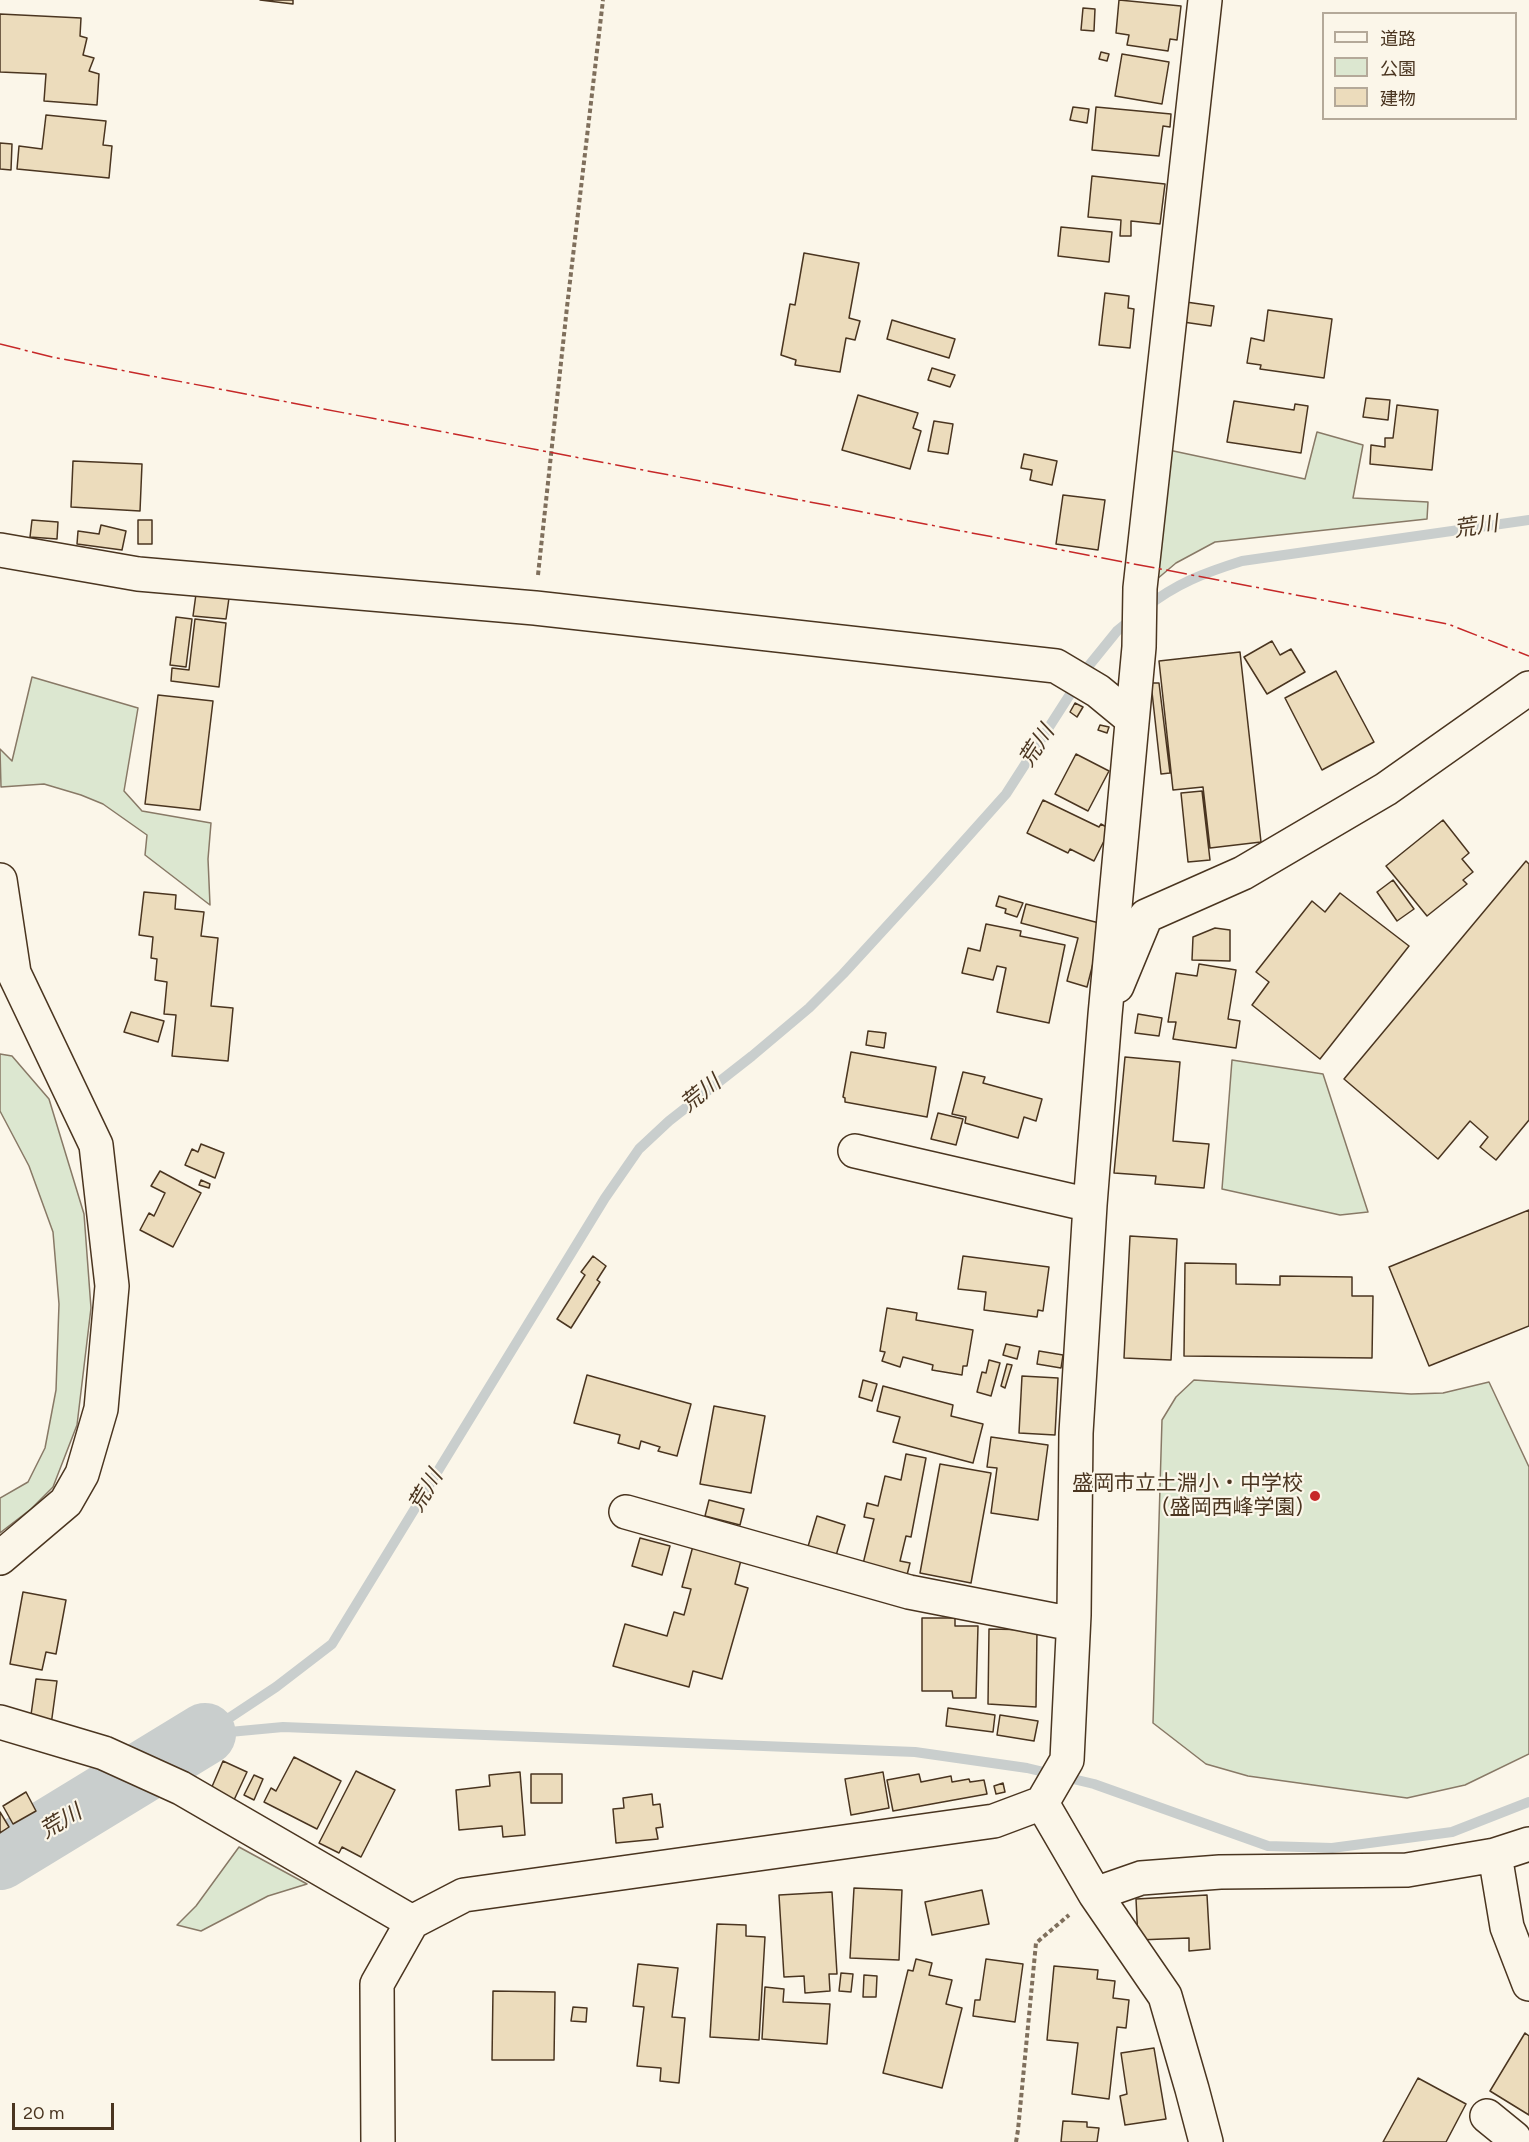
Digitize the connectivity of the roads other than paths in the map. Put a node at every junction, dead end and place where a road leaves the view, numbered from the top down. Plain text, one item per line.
1 (1205, 0) edge
2 (0, 550) edge
3 (1529, 688) edge
4 (1132, 719) junction
5 (0, 880) edge
6 (12, 998) edge
7 (1105, 1015) junction
8 (855, 1151) dead end
9 (1090, 1205) junction
10 (626, 1512) dead end
11 (0, 1558) edge
12 (1073, 1624) junction
13 (0, 1722) edge
14 (1044, 1800) junction
15 (1529, 1844) edge
16 (1495, 1855) junction
17 (1095, 1894) junction
18 (411, 1922) junction
19 (1529, 1984) edge
20 (1487, 2116) dead end
21 (378, 2142) edge
22 (1206, 2142) edge
23 (1514, 2142) edge

1 - 4 street
2 - 4 street
3 - 7 street
4 - 7 street
5 - 6 street
6 - 11 street
7 - 9 street
8 - 9 street
9 - 12 street
10 - 12 street
12 - 14 street
13 - 18 street
14 - 17 street
14 - 18 street
15 - 16 street
16 - 17 street
16 - 19 street
17 - 22 street
18 - 21 street
20 - 23 street

